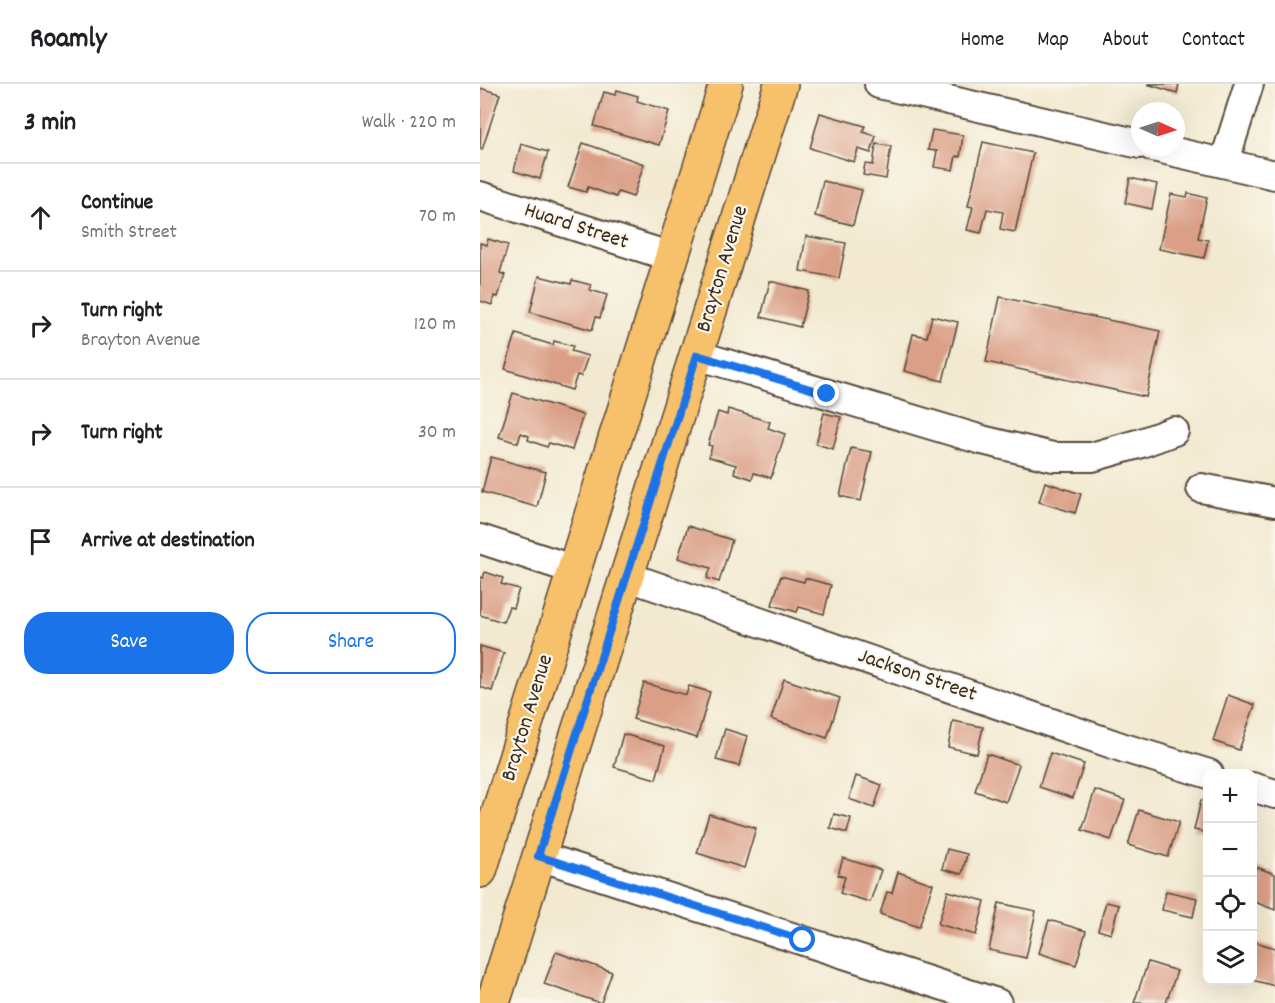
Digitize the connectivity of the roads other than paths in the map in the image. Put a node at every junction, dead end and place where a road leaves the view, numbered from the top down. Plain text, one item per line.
1 (726, 84) edge
2 (781, 84) edge
3 (879, 84) edge
4 (1249, 84) edge
5 (1131, 142) edge
6 (1185, 154) edge
7 (1224, 163) junction
8 (1275, 175) edge
9 (480, 196) edge
10 (672, 257) junction
11 (697, 355) junction
12 (1174, 431) dead end
13 (1201, 488) dead end
14 (1275, 502) edge
15 (480, 538) edge
16 (575, 570) junction
17 (626, 576) junction
18 (1203, 772) edge
19 (1257, 789) edge
20 (1275, 794) edge
21 (538, 856) junction
22 (480, 872) edge
23 (493, 1003) edge
24 (997, 1003) edge

1 - 10 main road, Brayton Avenue
2 - 11 main road, Brayton Avenue
3 - 5 street
4 - 7 street
6 - 7 street
7 - 8 street
9 - 10 street, Huard Street
10 - 16 main road, Brayton Avenue
11 - 12 street
11 - 17 main road, Brayton Avenue
13 - 14 street
15 - 16 street
16 - 22 main road, Brayton Avenue
17 - 18 street, Jackson Street
17 - 21 main road, Brayton Avenue
19 - 20 street
21 - 23 main road, Brayton Avenue
21 - 24 street

